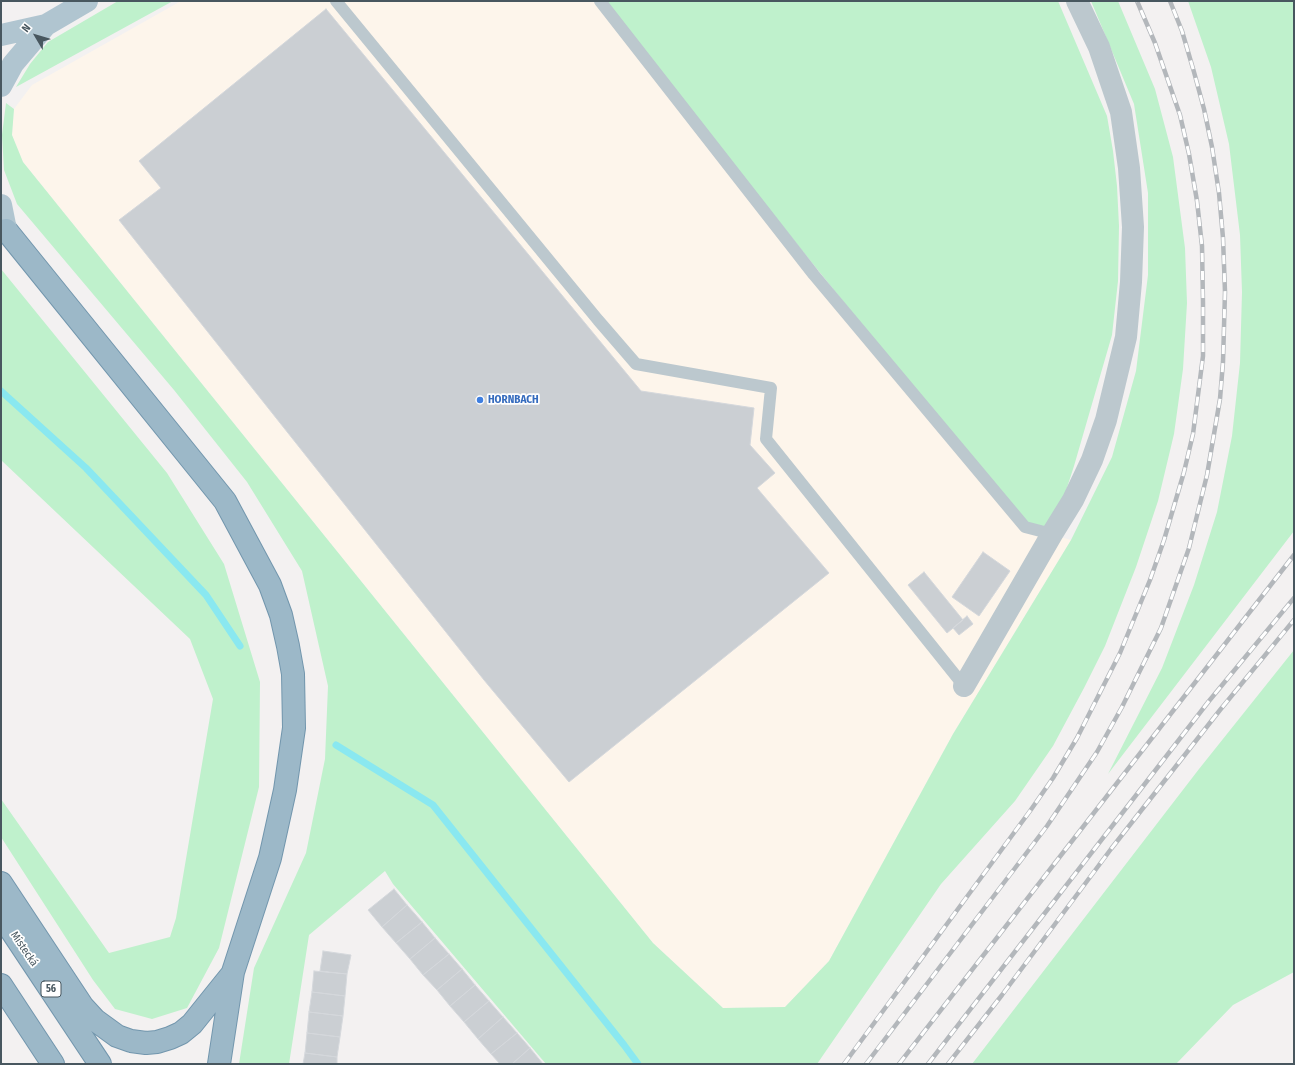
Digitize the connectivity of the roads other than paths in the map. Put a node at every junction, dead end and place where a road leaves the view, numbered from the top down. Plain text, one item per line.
1 (87, 1) edge
2 (336, 1) edge
3 (600, 1) edge
4 (1077, 1) edge
5 (46, 25) junction
6 (1, 36) edge
7 (1, 86) edge
8 (1, 205) edge
9 (4, 228) edge
10 (1052, 534) junction
11 (964, 686) joint
12 (1, 883) edge
13 (1, 915) edge
14 (234, 972) junction
15 (1, 985) edge
16 (53, 1064) edge
17 (100, 1064) edge
18 (219, 1064) edge

1 - 5 main road
2 - 11 lane
3 - 10 lane
4 - 10 street
5 - 6 main road
5 - 7 main road
8 - 9 main road
9 - 14 highway
10 - 11 street
12 - 14 highway
13 - 17 highway, Místecká / 56
14 - 18 highway
15 - 16 highway

